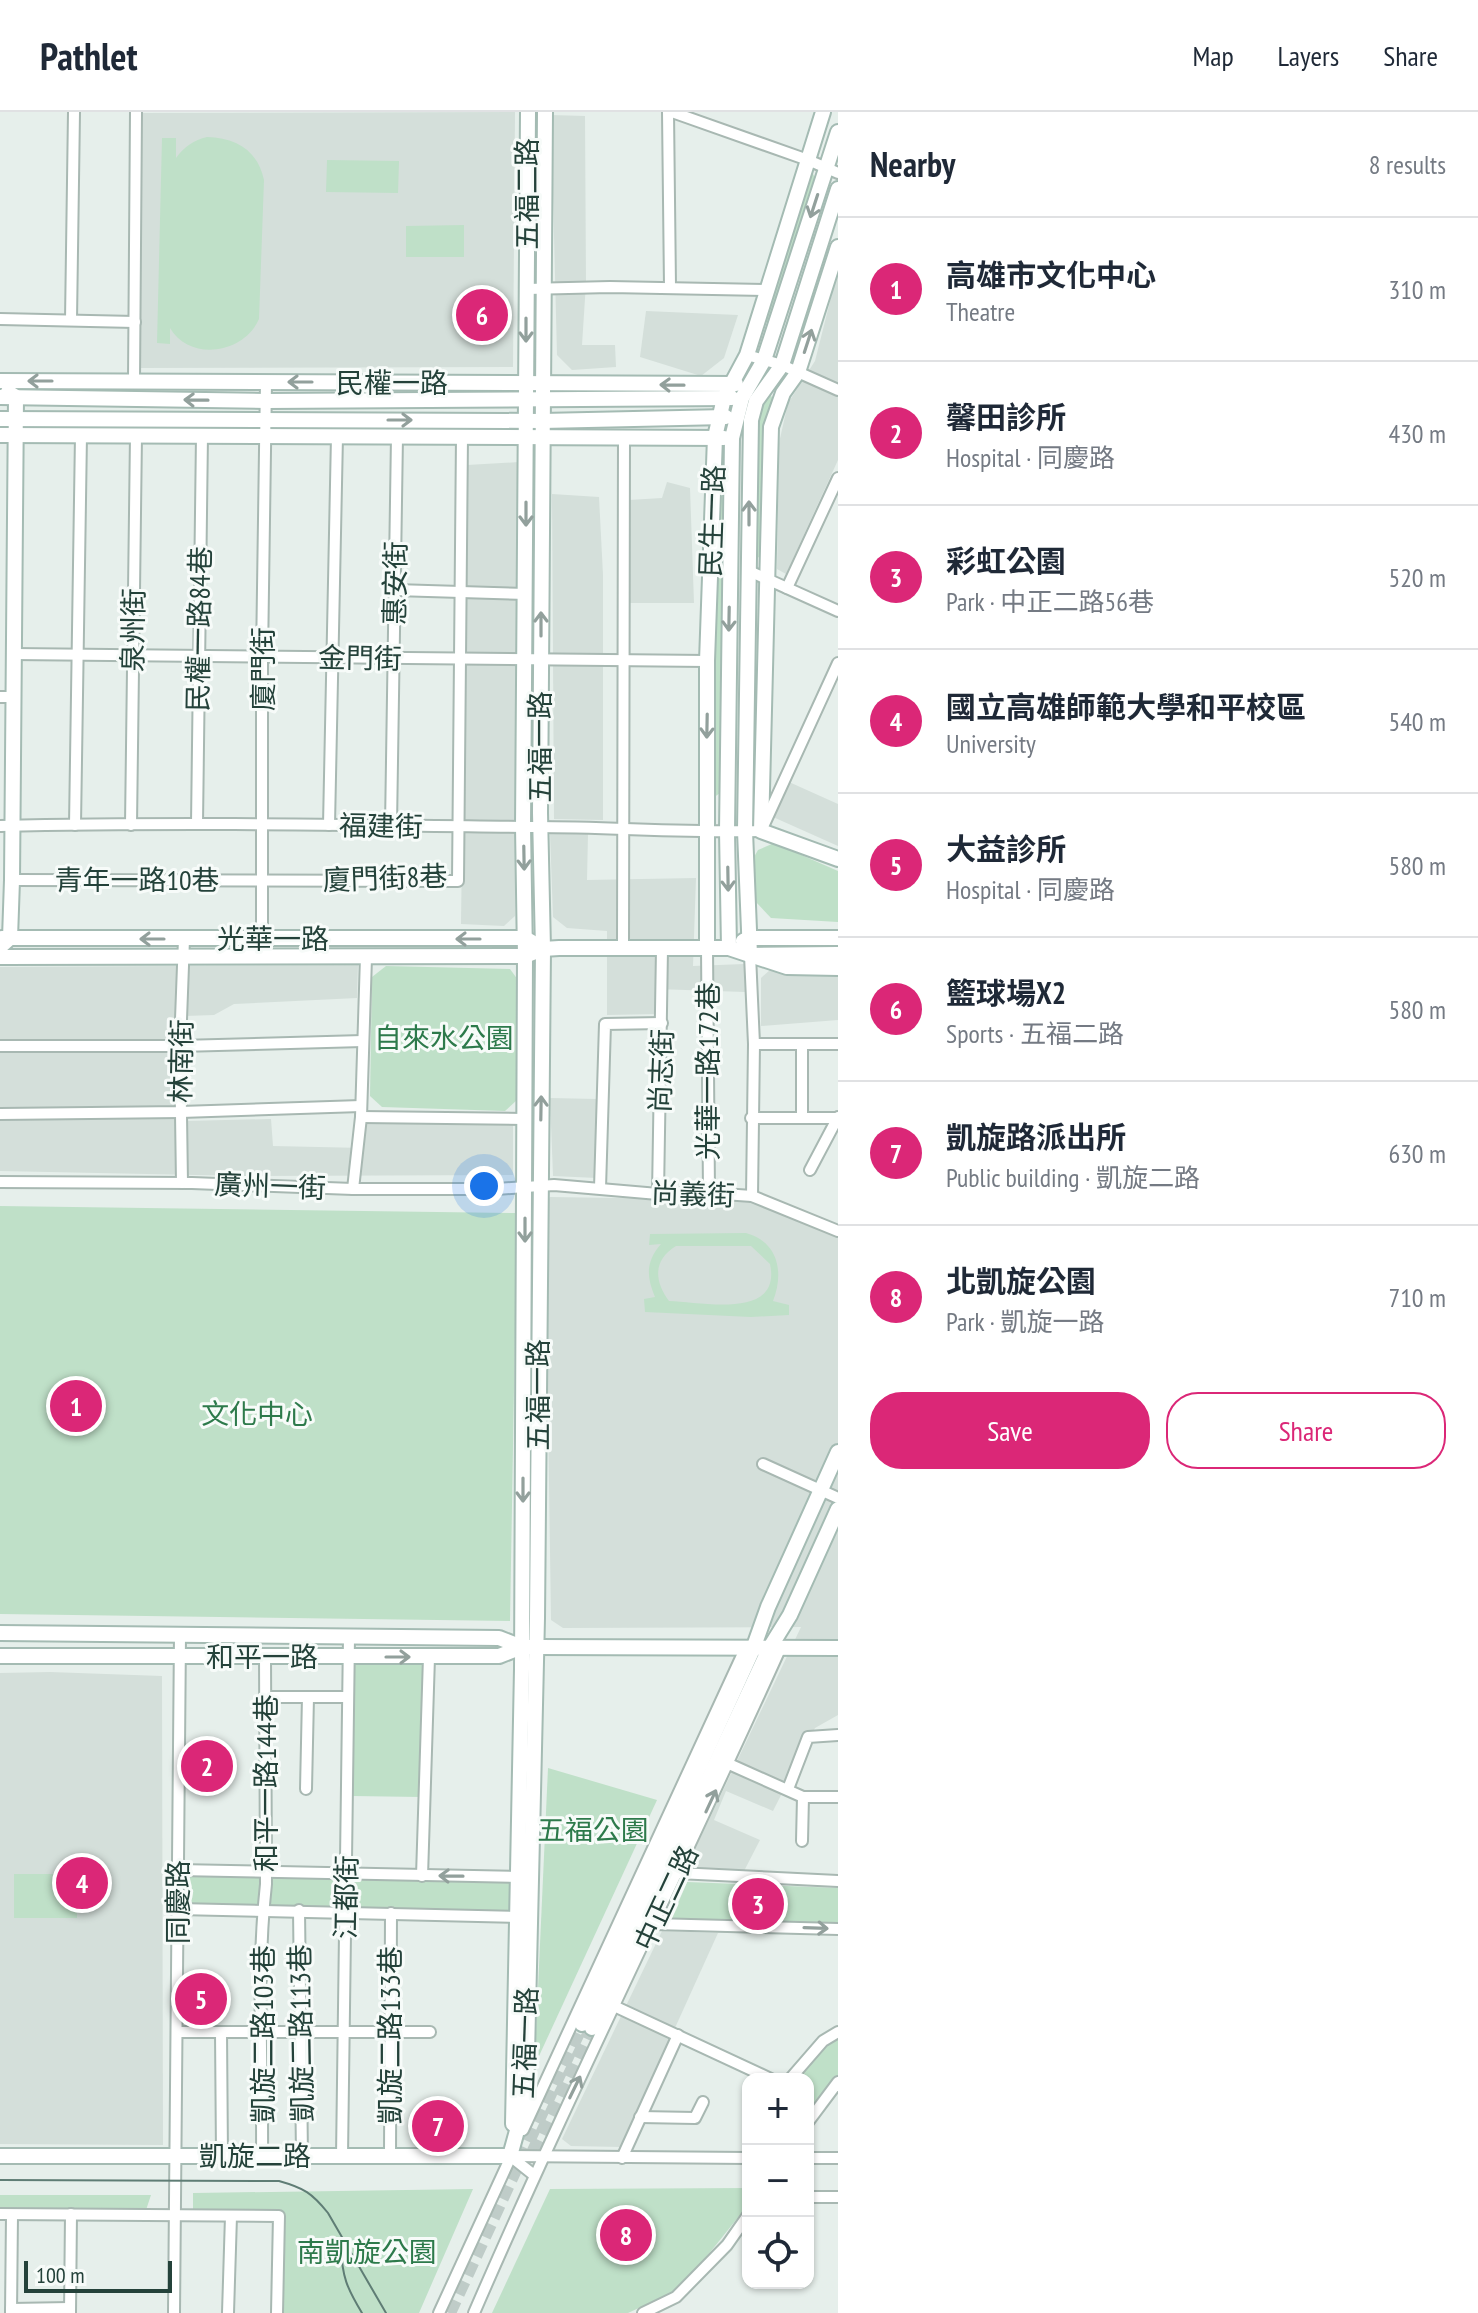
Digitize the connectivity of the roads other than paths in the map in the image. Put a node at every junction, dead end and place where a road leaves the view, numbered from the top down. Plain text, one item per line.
1 (74, 112) edge
2 (136, 112) edge
3 (528, 112) edge
4 (545, 112) edge
5 (670, 112) edge
6 (823, 112) edge
7 (838, 132) edge
8 (808, 160) junction
9 (832, 171) edge
10 (838, 189) edge
11 (838, 247) edge
12 (670, 287) junction
13 (534, 289) junction
14 (767, 290) junction
15 (0, 319) edge
16 (71, 320) junction
17 (135, 322) junction
18 (747, 355) junction
19 (764, 360) junction
20 (782, 365) junction
21 (798, 372) junction
22 (0, 381) edge
23 (134, 381) junction
24 (266, 382) junction
25 (542, 383) junction
26 (750, 383) junction
27 (526, 384) junction
28 (0, 387) edge
29 (766, 387) junction
30 (838, 390) edge
31 (727, 391) junction
32 (783, 393) junction
33 (0, 397) edge
34 (16, 397) junction
35 (749, 400) junction
36 (266, 401) junction
37 (526, 401) junction
38 (542, 401) junction
39 (720, 417) junction
40 (266, 419) junction
41 (743, 419) junction
42 (526, 420) junction
43 (8, 427) edge
44 (542, 428) junction
45 (81, 435) junction
46 (136, 435) junction
47 (202, 435) junction
48 (266, 435) junction
49 (337, 436) junction
50 (397, 436) junction
51 (462, 436) junction
52 (526, 436) junction
53 (624, 436) junction
54 (715, 437) junction
55 (732, 438) junction
56 (749, 440) junction
57 (838, 478) edge
58 (749, 571) junction
59 (7, 578) edge
60 (769, 580) junction
61 (787, 588) junction
62 (395, 590) junction
63 (460, 593) junction
64 (526, 594) junction
65 (838, 611) edge
66 (13, 654) junction
67 (78, 655) junction
68 (133, 655) junction
69 (198, 656) junction
70 (262, 657) junction
71 (333, 657) junction
72 (394, 658) junction
73 (459, 658) junction
74 (524, 659) junction
75 (541, 659) junction
76 (624, 660) junction
77 (707, 661) junction
78 (838, 663) edge
79 (6, 697) edge
80 (262, 823) junction
81 (197, 824) junction
82 (75, 825) junction
83 (131, 825) junction
84 (329, 825) junction
85 (6, 826) edge
86 (391, 826) junction
87 (459, 826) junction
88 (523, 827) junction
89 (540, 827) junction
90 (623, 830) junction
91 (727, 831) junction
92 (745, 831) junction
93 (761, 831) junction
94 (706, 832) junction
95 (838, 859) edge
96 (12, 880) junction
97 (263, 881) junction
98 (525, 938) junction
99 (749, 938) junction
100 (838, 938) edge
101 (184, 939) junction
102 (262, 939) junction
103 (3, 941) edge
104 (707, 948) junction
105 (729, 948) junction
106 (543, 949) junction
107 (623, 949) junction
108 (662, 949) junction
109 (838, 954) edge
110 (750, 955) junction
111 (525, 956) junction
112 (0, 957) edge
113 (183, 957) junction
114 (262, 957) junction
115 (366, 957) junction
116 (838, 968) edge
117 (662, 1023) junction
118 (363, 1041) junction
119 (754, 1044) junction
120 (838, 1044) edge
121 (802, 1045) junction
122 (0, 1046) edge
123 (180, 1046) junction
124 (361, 1111) junction
125 (181, 1112) junction
126 (0, 1114) edge
127 (802, 1117) junction
128 (751, 1118) junction
129 (838, 1118) edge
130 (524, 1119) junction
131 (810, 1170) dead end
132 (0, 1182) edge
133 (182, 1183) junction
134 (540, 1186) junction
135 (525, 1188) junction
136 (600, 1188) junction
137 (353, 1189) junction
138 (709, 1193) junction
139 (658, 1194) junction
140 (752, 1196) junction
141 (838, 1231) edge
142 (838, 1452) edge
143 (763, 1464) dead end
144 (821, 1490) junction
145 (838, 1498) edge
146 (838, 1509) edge
147 (0, 1633) edge
148 (180, 1635) junction
149 (349, 1637) junction
150 (529, 1647) junction
151 (838, 1648) edge
152 (749, 1649) junction
153 (774, 1649) junction
154 (0, 1656) edge
155 (265, 1656) junction
156 (349, 1657) junction
157 (429, 1657) junction
158 (180, 1658) junction
159 (265, 1697) junction
160 (308, 1697) junction
161 (348, 1697) junction
162 (838, 1735) edge
163 (729, 1764) junction
164 (306, 1789) dead end
165 (788, 1789) junction
166 (803, 1797) junction
167 (838, 1797) edge
168 (802, 1841) dead end
169 (178, 1870) junction
170 (265, 1872) junction
171 (678, 1873) junction
172 (347, 1874) junction
173 (422, 1876) junction
174 (524, 1877) junction
175 (838, 1881) edge
176 (178, 1909) junction
177 (299, 1910) junction
178 (263, 1911) junction
179 (346, 1912) junction
180 (391, 1913) junction
181 (523, 1917) junction
182 (654, 1924) junction
183 (838, 1929) edge
184 (614, 2006) junction
185 (177, 2032) junction
186 (221, 2032) junction
187 (343, 2032) junction
188 (390, 2032) junction
189 (430, 2032) dead end
190 (838, 2032) edge
191 (261, 2033) junction
192 (302, 2033) junction
193 (678, 2035) junction
194 (758, 2073) edge
195 (795, 2073) edge
196 (838, 2082) edge
197 (703, 2102) dead end
198 (814, 2114) edge
199 (640, 2117) junction
200 (0, 2156) edge
201 (177, 2156) junction
202 (222, 2156) junction
203 (262, 2156) junction
204 (302, 2156) junction
205 (342, 2156) junction
206 (390, 2156) junction
207 (510, 2156) junction
208 (542, 2157) junction
209 (622, 2158) junction
210 (742, 2158) edge
211 (814, 2158) edge
212 (838, 2158) edge
213 (534, 2175) junction
214 (814, 2197) edge
215 (838, 2197) edge
216 (0, 2214) edge
217 (71, 2214) junction
218 (12, 2215) junction
219 (176, 2215) junction
220 (231, 2216) junction
221 (747, 2217) edge
222 (70, 2310) edge
223 (11, 2311) edge
224 (174, 2313) edge
225 (228, 2313) edge
226 (277, 2313) edge
227 (439, 2313) edge
228 (474, 2313) edge
229 (643, 2313) edge

1 - 16 street
2 - 17 street
3 - 13 street, 五福二路
4 - 13 street, 五福二路
5 - 8 street
5 - 12 street
6 - 8 street, 民生一路
7 - 9 street, 民生一路
8 - 9 street
8 - 14 street, 民生一路
9 -> 19 street, 民生一路
10 - 20 street, 民生一路
21 -> 11 street, 民生一路
12 - 13 street
12 - 14 street
13 - 25 street, 五福二路
13 -> 27 street, 五福二路
14 - 18 street, 民生一路
15 - 16 street
16 - 17 street
17 - 23 street
18 - 19 street
18 - 31 street, 民生一路
19 - 20 street
19 - 26 street, 民生一路
20 - 21 street
20 - 29 street, 民生一路
21 - 30 street
21 - 32 street, 民生一路
23 -> 22 street, 民權一路
23 - 24 street, 民權一路
27 -> 24 street, 民權一路
24 - 36 street, 廈門街
25 - 27 street, 民權一路
31 -> 25 street, 民權一路
25 - 38 street, 五福一路
26 - 29 street, 民權一路
26 - 31 street, 民權一路
26 - 35 street, 民生一路
27 - 37 street, 五福二路
28 - 34 street
29 - 32 street, 民權一路
29 - 35 street, 民生一路
31 - 35 street, 民權一路
31 - 38 street, 民權一路
31 - 39 street, 民生一路
32 - 60 street, 民生一路
33 - 34 street, 民權一路
36 -> 34 street, 民權一路
34 - 43 street
35 - 41 street, 民生一路
36 - 37 street, 民權一路
36 - 40 street, 廈門街
37 - 38 street, 民權一路
37 - 42 street, 五福二路
38 - 44 street, 五福一路
39 - 41 street, 民權一路
39 - 44 street, 民權一路
39 - 54 street, 民生一路
40 -> 42 street, 民權一路
40 - 43 street, 民權一路
40 - 48 street, 廈門街
41 - 55 street, 民生一路
41 - 56 street, 民生一路
42 - 44 street, 民權一路
42 - 52 street, 五福一路
43 - 45 street, 民權一路
43 - 59 street
44 - 52 street, 民權一路
44 - 53 street, 民權一路
75 -> 44 street, 五福一路
45 - 46 street, 民權一路
45 - 67 street
46 - 47 street, 民權一路
46 - 68 street, 泉州街
47 - 48 street, 民權一路
47 - 69 street, 民權一路84巷
48 - 49 street, 民權一路
48 - 70 street, 廈門街
49 - 50 street, 民權一路
49 - 71 street
50 - 51 street, 民權一路
50 - 62 street, 惠安街
51 - 52 street, 民權一路
51 - 63 street
52 -> 64 street, 五福一路
53 - 54 street, 民權一路
53 - 76 street
54 - 55 street, 民權一路
54 - 77 street, 民生一路
55 - 56 street, 民權一路
55 -> 91 street, 民生一路
58 -> 56 street, 民生一路
57 - 61 street
58 - 60 street
58 - 92 street, 民生一路
59 - 66 street
60 - 61 street
60 - 93 street, 民生一路
61 - 65 street
62 - 63 street
62 - 72 street, 惠安街
63 - 64 street
63 - 73 street
64 - 74 street, 五福一路
66 - 67 street, 金門街
66 - 79 street
67 - 68 street, 金門街
67 - 82 street
68 - 69 street, 金門街
68 - 83 street, 泉州街
69 - 70 street, 金門街
69 - 81 street, 民權一路84巷
70 - 71 street, 金門街
70 - 80 street, 廈門街
71 - 72 street, 金門街
71 - 84 street
72 - 73 street, 金門街
72 - 86 street, 惠安街
73 - 74 street, 金門街
73 - 87 street
74 - 75 street, 金門街
74 - 88 street, 五福一路
75 - 76 street, 金門街
75 - 89 street, 五福一路
76 - 77 street, 金門街
76 - 90 street
77 -> 94 street, 民生一路
78 - 93 street
79 - 85 street
80 - 81 street, 福建街
80 - 84 street, 福建街
80 - 97 street, 廈門街
81 - 83 street, 福建街
82 - 83 street, 福建街
82 - 85 street, 福建街
84 - 86 street, 福建街
85 - 96 street
86 - 87 street, 福建街
87 - 88 street, 福建街
87 - 97 street, 廈門街8巷
88 - 89 street, 福建街
88 -> 98 street, 五福一路
89 - 90 street, 福建街
89 - 106 street, 五福一路
90 - 94 street, 福建街
90 - 107 street
91 - 92 street, 福建街
91 - 94 street, 福建街
91 -> 105 street, 民生一路
92 - 93 street, 福建街
92 - 99 street, 民生一路
93 - 95 street
94 - 104 street, 民生一路
96 - 97 street, 青年一路10巷
96 - 103 street
97 - 102 street, 廈門街
98 -> 102 street, 光華一路
98 - 106 street
98 - 111 street, 五福一路
99 - 100 street, 光華一路
99 - 105 street, 光華一路
99 - 110 street, 民生一路
101 - 102 street, 光華一路
101 -> 103 street, 光華一路
101 - 113 street, 林南街
102 - 114 street, 廈門街
104 - 105 street, 光華一路
104 - 108 street, 光華一路
104 - 138 street, 光華一路172巷
105 - 110 street, 光華一路
106 - 107 street, 光華一路
106 - 111 street, 光華一路
134 -> 106 street, 五福一路
107 - 108 street, 光華一路
108 - 117 street, 尚志街
109 - 110 street, 光華一路
110 - 116 street, 光華一路
110 - 119 street
111 - 115 street, 光華一路
111 - 130 street, 五福一路
112 - 113 street, 光華一路
113 - 114 street, 光華一路
113 - 123 street, 林南街
114 - 115 street, 光華一路
115 - 118 street
117 - 136 street
117 - 139 street, 尚志街
118 - 123 street
118 - 124 street
119 - 121 street
119 - 128 street
120 - 121 street
121 - 127 street
122 - 123 street
123 - 125 street, 林南街
124 - 125 street
124 - 130 street
124 - 137 street
125 - 126 street
125 - 133 street, 林南街
127 - 128 street
127 - 129 street
128 - 140 street
129 - 131 street
130 - 135 street, 五福一路
132 - 133 street, 廣州一街
133 - 137 street, 廣州一街
134 - 135 street, 廣州一街
134 - 136 street, 尚義街
134 - 150 street, 五福一路
135 - 137 street, 廣州一街
135 -> 150 street, 五福一路
136 - 139 street, 尚義街
138 - 139 street, 尚義街
138 - 140 street, 尚義街
140 - 141 street, 尚義街
142 - 144 street, 中正二路
143 - 144 street
144 - 145 street
144 - 152 street, 中正二路
146 - 153 street, 中正二路
147 - 148 street, 和平一路
148 - 149 street, 和平一路
148 - 158 street, 同慶路
149 - 150 street, 和平一路
149 - 156 street, 江都街
150 - 152 street, 和平一路
150 - 157 street, 和平一路
150 - 174 street, 五福一路
151 - 153 street, 和平一路
152 - 153 street, 和平一路
152 - 153 street, 中正二路
152 - 207 street, 中正二路
153 - 163 street, 中正二路
154 - 158 street, 和平一路
155 - 156 street, 和平一路
155 - 158 street, 和平一路
155 - 159 street, 和平一路144巷
156 -> 157 street, 和平一路
156 - 161 street, 江都街
157 - 173 street
158 - 169 street, 同慶路
159 - 160 street
159 - 170 street, 和平一路144巷
160 - 161 street
160 - 164 street
161 - 172 street, 江都街
162 - 165 street
163 - 165 street
171 -> 163 street, 中正二路
165 - 166 street
166 - 167 street
166 - 168 street
169 - 170 street
169 - 176 street, 同慶路
170 - 172 street
170 - 178 street, 和平一路144巷
171 - 175 street
171 - 182 street, 中正二路
172 - 173 street
172 - 179 street, 江都街
174 -> 173 street
174 - 181 street, 五福一路
176 - 178 street
176 - 185 street, 同慶路
177 - 178 street
177 - 179 street
177 - 192 street, 凱旋二路113巷
178 - 191 street, 凱旋二路103巷
179 - 180 street
179 - 187 street, 江都街
180 - 181 street
180 - 188 street, 凱旋二路133巷
181 - 207 street, 五福一路
182 -> 183 street
182 - 184 street, 中正二路
184 - 193 street
208 -> 184 street, 中正二路
185 - 186 street
185 - 201 street, 同慶路
186 - 191 street
186 - 202 street
187 - 188 street
187 - 192 street
187 - 205 street, 江都街
188 - 189 street
188 - 206 street, 凱旋二路133巷
190 - 195 street
191 - 192 street
191 - 203 street, 凱旋二路103巷
192 - 204 street, 凱旋二路113巷
193 - 194 street
193 - 199 street
196 - 198 street
197 - 199 street
199 - 209 street
200 - 201 street, 凱旋二路
201 - 202 street, 凱旋二路
201 - 219 street, 同慶路
202 - 203 street, 凱旋二路
203 - 204 street, 凱旋二路
204 - 205 street, 凱旋二路
205 - 206 street, 凱旋二路
206 - 207 street, 凱旋二路
207 - 208 street
207 - 213 street
207 - 227 street, 中正二路
208 - 209 street
208 - 213 street, 中正二路
209 - 210 street
211 - 212 street
213 - 228 street, 中正二路
214 - 215 street
216 - 218 street
217 - 218 street
217 - 219 street
217 - 222 street
218 - 223 street
219 - 220 street
219 - 224 street, 同慶路
220 - 225 street
220 - 226 street
221 - 229 street
222 - 223 street

